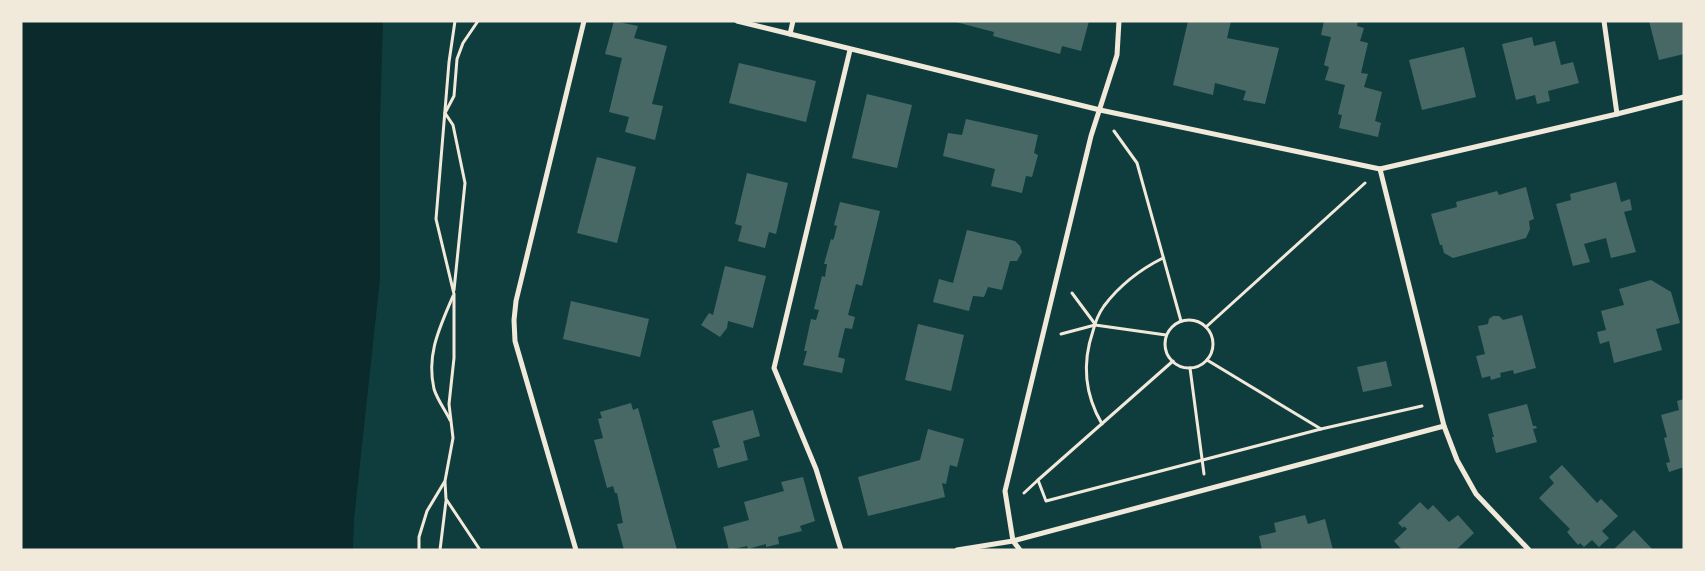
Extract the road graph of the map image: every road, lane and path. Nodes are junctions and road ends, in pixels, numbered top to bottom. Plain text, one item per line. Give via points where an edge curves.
1 (455, 21) edge
2 (478, 21) edge
3 (584, 21) edge
4 (737, 21) edge
5 (793, 21) edge
6 (1119, 21) edge
7 (1604, 21) edge
8 (790, 34) junction
9 (850, 50) junction
10 (1684, 97) edge
11 (1100, 110) junction
12 (445, 112) junction
13 (1617, 114) junction
14 (1380, 169) junction
15 (1163, 258) junction
16 (1058, 274) junction
17 (454, 294) junction
18 (1181, 321) junction
19 (1095, 325) junction
20 (1206, 327) junction
21 (1166, 335) junction
22 (1042, 340) junction
23 (1207, 360) junction
24 (1173, 362) junction
25 (1190, 368) junction
26 (1438, 402) junction
27 (451, 422) junction
28 (1102, 424) junction
29 (1444, 426) junction
30 (1321, 429) junction
31 (1202, 460) junction
32 (445, 481) junction
33 (1206, 490) junction
34 (446, 500) junction
35 (1013, 541) junction
36 (419, 550) edge
37 (440, 550) edge
38 (480, 550) edge
39 (576, 550) edge
40 (841, 550) edge
41 (957, 550) edge
42 (1020, 550) edge
43 (1529, 550) edge

1 - 12 path
2 - 12 path via 457,59 454,96
3 - 39 street via 514,320 514,342
4 - 8 street
5 - 8 street
6 - 11 street via 1117,55
7 - 13 street
8 - 9 street
9 - 11 street
9 - 40 street via 774,368 816,469
10 - 13 street
11 - 14 street
11 - 15 path via 1137,164
11 - 16 street
12 - 17 path via 436,219
12 - 17 path via 453,125 465,183
13 - 14 street
14 - 20 path
14 - 26 street
15 - 18 path
15 - 19 path via 1127,283 1103,307
16 - 19 path
16 - 22 street
17 - 27 path via 454,358 448,404
17 - 27 path via 432,351 434,389
18 - 20 path via 1194,320
18 - 21 path
19 - 21 path
19 - 22 path
19 - 28 path via 1087,346 1086,372 1088,392
20 - 23 path via 1213,343
21 - 24 path via 1165,349
22 - 35 street via 1005,491
23 - 25 path
23 - 30 path
24 - 25 path
24 - 28 path
25 - 31 path
26 - 29 street
26 - 30 path
27 - 32 path via 453,438
28 - 31 path via 1038,480 1046,501
29 - 33 street
29 - 43 street via 1457,460 1476,494
30 - 31 path
31 - 33 path
32 - 34 path
32 - 36 path via 427,511 419,537
33 - 35 street
34 - 37 path
34 - 38 path
35 - 41 street
35 - 42 street

